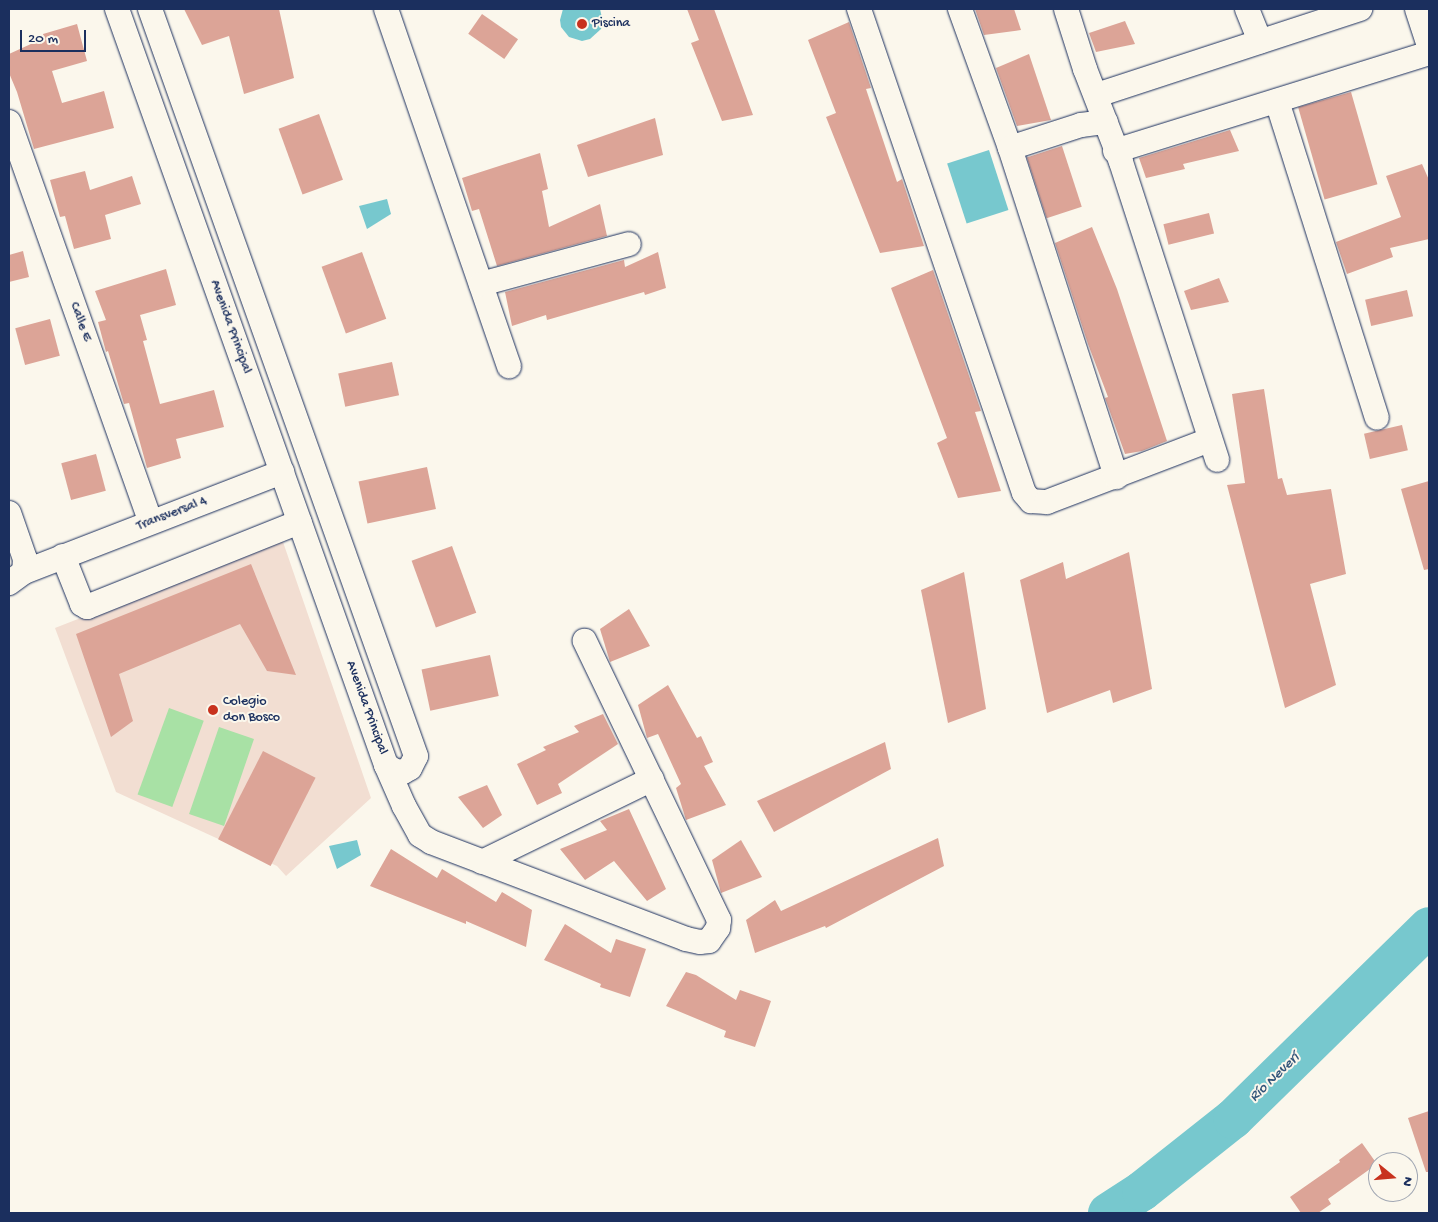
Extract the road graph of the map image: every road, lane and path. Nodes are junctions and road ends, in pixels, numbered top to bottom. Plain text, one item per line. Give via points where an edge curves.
1 (117, 9) edge
2 (150, 9) edge
3 (386, 9) edge
4 (859, 9) edge
5 (960, 9) edge
6 (1066, 9) edge
7 (1247, 9) edge
8 (1360, 9) edge
9 (1417, 9) edge
10 (1260, 42) junction
11 (1429, 45) edge
12 (1429, 53) edge
13 (1097, 95) junction
14 (1277, 101) junction
15 (9, 122) edge
16 (1106, 122) junction
17 (1010, 148) junction
18 (1115, 151) junction
19 (629, 244) dead end
20 (481, 284) junction
21 (509, 366) dead end
22 (1377, 418) dead end
23 (282, 472) junction
24 (1116, 477) junction
25 (9, 513) edge
26 (151, 522) junction
27 (300, 522) junction
28 (63, 556) junction
29 (19, 571) edge
30 (585, 641) dead end
31 (386, 765) junction
32 (652, 780) junction
33 (482, 862) junction

1 - 23 street, Avenida Principal
2 - 31 street, Avenida Principal via 416,756 410,768 403,772
3 - 20 street
4 - 24 street via 1024,493 1031,500 1047,502
5 - 17 street
6 - 13 street
7 - 10 street
8 - 10 street
9 - 11 street
10 - 13 street
12 - 14 street
13 - 16 street
14 - 18 street
14 - 22 street
15 - 26 street, Calle E
16 - 17 street via 1081,126
16 - 18 street
17 - 24 street
18 - 24 street via 1213,450
19 - 20 street
20 - 21 street
23 - 26 street, Transversal 4
23 - 27 street, Avenida Principal
25 - 29 street
26 - 28 street, Transversal 4
27 - 28 street via 87,607 82,604
27 - 31 street, Avenida Principal
28 - 29 street, Transversal 4
30 - 32 street
31 - 33 street via 420,835
32 - 33 street
32 - 33 street via 719,920 718,928 709,941 686,939

